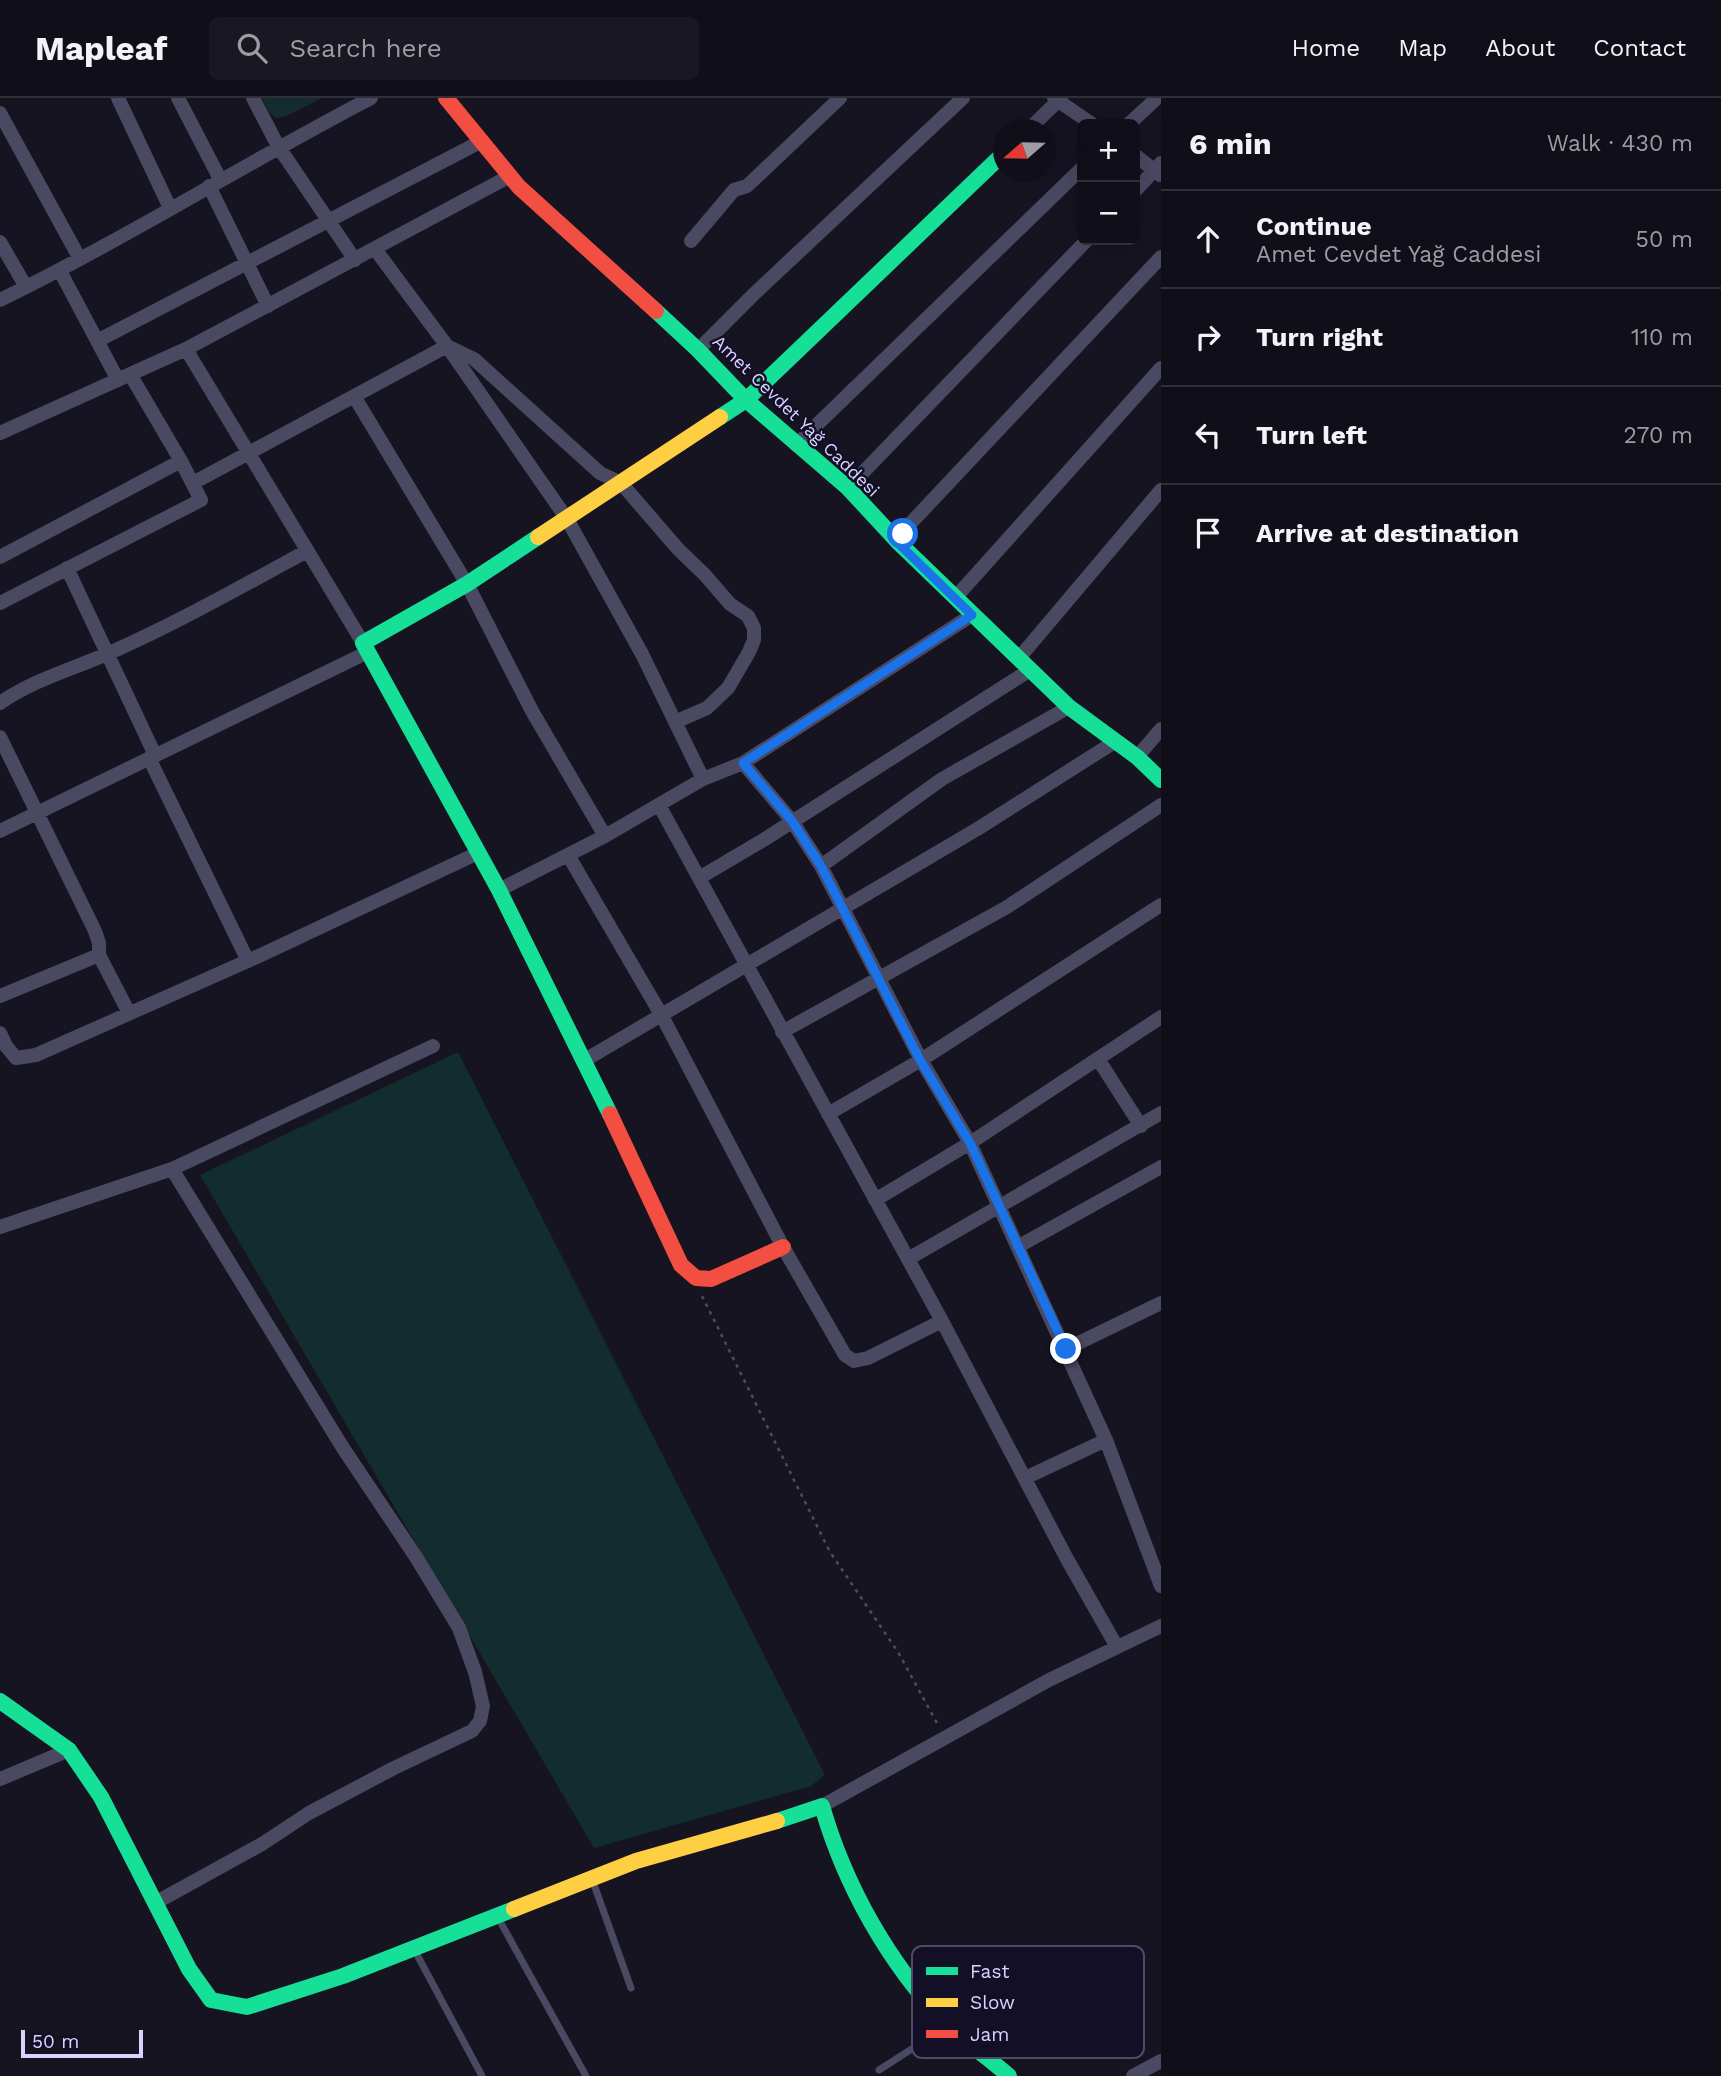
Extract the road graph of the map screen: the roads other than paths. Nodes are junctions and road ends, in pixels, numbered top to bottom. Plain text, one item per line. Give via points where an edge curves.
1 (118, 98) edge
2 (178, 98) edge
3 (253, 98) edge
4 (371, 98) edge
5 (446, 98) edge
6 (840, 98) edge
7 (963, 98) edge
8 (1157, 98) edge
9 (1058, 99) edge
10 (0, 113) edge
11 (1039, 119) edge
12 (1085, 119) edge
13 (1134, 119) edge
14 (482, 141) junction
15 (278, 146) junction
16 (1140, 158) edge
17 (993, 163) edge
18 (1159, 170) edge
19 (1077, 173) edge
20 (510, 176) junction
21 (215, 182) junction
22 (1140, 187) edge
23 (170, 208) junction
24 (328, 220) junction
25 (691, 241) dead end
26 (0, 242) edge
27 (1082, 245) edge
28 (375, 249) junction
29 (1161, 257) edge
30 (80, 259) junction
31 (355, 260) junction
32 (248, 264) junction
33 (60, 271) junction
34 (26, 287) junction
35 (0, 300) edge
36 (268, 306) junction
37 (97, 341) junction
38 (447, 346) junction
39 (186, 349) junction
40 (698, 350) junction
41 (1161, 368) edge
42 (124, 377) junction
43 (354, 396) junction
44 (746, 400) junction
45 (0, 433) edge
46 (796, 445) junction
47 (248, 454) junction
48 (181, 461) junction
49 (193, 483) junction
50 (621, 483) junction
51 (848, 488) junction
52 (1161, 490) edge
53 (567, 519) junction
54 (899, 544) junction
55 (307, 551) junction
56 (0, 557) edge
57 (67, 568) junction
58 (467, 584) junction
59 (955, 598) junction
60 (0, 603) edge
61 (972, 615) junction
62 (366, 648) junction
63 (107, 654) junction
64 (1019, 658) junction
65 (1030, 670) junction
66 (0, 703) edge
67 (1069, 707) junction
68 (675, 722) junction
69 (1161, 729) edge
70 (0, 737) edge
71 (1116, 741) junction
72 (152, 757) junction
73 (1137, 757) junction
74 (743, 763) junction
75 (704, 779) junction
76 (1161, 780) edge
77 (659, 805) junction
78 (1161, 805) edge
79 (36, 814) junction
80 (792, 821) junction
81 (0, 831) edge
82 (605, 836) junction
83 (478, 853) junction
84 (568, 855) junction
85 (821, 866) junction
86 (699, 878) junction
87 (499, 890) junction
88 (1161, 905) edge
89 (842, 908) junction
90 (99, 955) junction
91 (248, 961) junction
92 (746, 964) junction
93 (877, 977) junction
94 (0, 996) edge
95 (129, 1013) junction
96 (662, 1016) junction
97 (1161, 1017) edge
98 (782, 1032) junction
99 (0, 1033) edge
100 (433, 1046) dead end
101 (1098, 1059) junction
102 (585, 1060) junction
103 (920, 1060) junction
104 (1161, 1113) edge
105 (828, 1114) junction
106 (1140, 1126) junction
107 (970, 1143) junction
108 (1161, 1167) edge
109 (172, 1169) junction
110 (875, 1200) junction
111 (999, 1205) junction
112 (0, 1227) edge
113 (1019, 1246) junction
114 (783, 1247) junction
115 (908, 1258) junction
116 (1161, 1303) edge
117 (942, 1321) junction
118 (1066, 1349) junction
119 (1106, 1440) junction
120 (1025, 1478) junction
121 (1161, 1586) edge
122 (1161, 1626) edge
123 (1117, 1647) junction
124 (0, 1701) edge
125 (69, 1750) junction
126 (0, 1779) edge
127 (822, 1806) junction
128 (592, 1878) junction
129 (155, 1903) junction
130 (496, 1916) junction
131 (414, 1948) junction
132 (912, 1981) edge
133 (631, 1988) dead end
134 (912, 2048) edge
135 (987, 2058) edge
136 (1161, 2061) edge
137 (879, 2070) dead end
138 (482, 2076) edge
139 (586, 2076) edge
140 (1009, 2076) edge
141 (1133, 2076) edge

1 - 23 street
2 - 21 street
3 - 15 street
4 - 15 street
5 - 14 street, Amet Cevdet Yağ Caddesi
6 - 25 street via 747,186 734,190
7 - 40 street
8 - 13 street
9 - 11 street
9 - 12 street
10 - 30 street
14 - 20 street, Amet Cevdet Yağ Caddesi
14 - 24 street
15 - 21 street
15 - 24 street
16 - 18 street
17 - 44 street
18 - 22 street
19 - 46 street
20 - 28 street
20 - 40 street, Amet Cevdet Yağ Caddesi
21 - 23 street
21 - 32 street
23 - 30 street
24 - 31 street
24 - 32 street
26 - 34 street
27 - 51 street
28 - 31 street
28 - 38 street
29 - 54 street via 908,525
30 - 33 street
31 - 36 street
32 - 36 street
32 - 37 street
33 - 34 street
33 - 37 street
34 - 35 street
36 - 39 street
37 - 42 street
38 - 43 street
38 - 50 street via 474,359 600,473
38 - 53 street
39 - 42 street
39 - 47 street
40 - 44 street, Amet Cevdet Yağ Caddesi
41 - 59 street
42 - 45 street
42 - 48 street
43 - 47 street
43 - 58 street
44 - 46 street, Amet Cevdet Yağ Caddesi
44 - 50 street
46 - 51 street, Amet Cevdet Yağ Caddesi
47 - 49 street
47 - 55 street
48 - 49 street
48 - 56 street
49 - 57 street via 201,500
50 - 53 street
50 - 68 street via 730,604 748,616 754,628 749,652 728,688 707,708
51 - 54 street, Amet Cevdet Yağ Caddesi
52 - 64 street
53 - 58 street
53 - 68 street
54 - 59 street, Amet Cevdet Yağ Caddesi
55 - 62 street
55 - 63 street
57 - 60 street
57 - 63 street
58 - 62 street
58 - 82 street
59 - 61 street, Amet Cevdet Yağ Caddesi
61 - 64 street, Amet Cevdet Yağ Caddesi
61 - 74 street
62 - 72 street
62 - 83 street
63 - 66 street via 24,687
63 - 72 street
64 - 65 street, Amet Cevdet Yağ Caddesi
65 - 67 street, Amet Cevdet Yağ Caddesi
65 - 80 street
67 - 71 street, Amet Cevdet Yağ Caddesi
67 - 85 street via 942,779
68 - 75 street
69 - 73 street
70 - 79 street
71 - 73 street, Amet Cevdet Yağ Caddesi
71 - 89 street
72 - 79 street
72 - 91 street
73 - 76 street, Amet Cevdet Yağ Caddesi
74 - 75 street
74 - 80 street
75 - 77 street
77 - 82 street
77 - 86 street
78 - 93 street via 1007,907
79 - 81 street
79 - 90 street via 95,931
80 - 85 street
80 - 86 street
82 - 84 street
83 - 87 street
83 - 91 street
84 - 87 street
84 - 96 street
85 - 89 street
86 - 92 street
87 - 102 street
88 - 103 street
89 - 92 street
89 - 93 street
90 - 94 street
90 - 95 street
91 - 95 street
92 - 96 street
92 - 98 street
93 - 98 street
93 - 103 street
95 - 99 street via 36,1055 16,1058
96 - 102 street
96 - 114 street
97 - 101 street
98 - 105 street
100 - 109 street
101 - 106 street
101 - 107 street
102 - 114 street via 681,1265 703,1280
103 - 105 street
103 - 107 street
104 - 106 street
105 - 110 street
106 - 111 street
107 - 110 street
107 - 111 street
108 - 113 street
109 - 112 street
109 - 129 street via 459,1628 483,1706 472,1731 309,1813
110 - 115 street
111 - 113 street
111 - 115 street
113 - 118 street
114 - 117 street via 845,1355 854,1361 868,1359
115 - 117 street
116 - 118 street
117 - 120 street
118 - 119 street
119 - 120 street
119 - 121 street
120 - 123 street
122 - 123 street
123 - 127 street
124 - 125 street
125 - 126 street
125 - 129 street via 101,1797
127 - 128 street
127 - 132 street via 828,1833 866,1911
128 - 130 street
128 - 133 lane
129 - 131 street via 189,1969 211,2000 247,2007
130 - 131 street
130 - 139 lane
131 - 138 lane
134 - 137 lane
135 - 140 street
136 - 141 street

